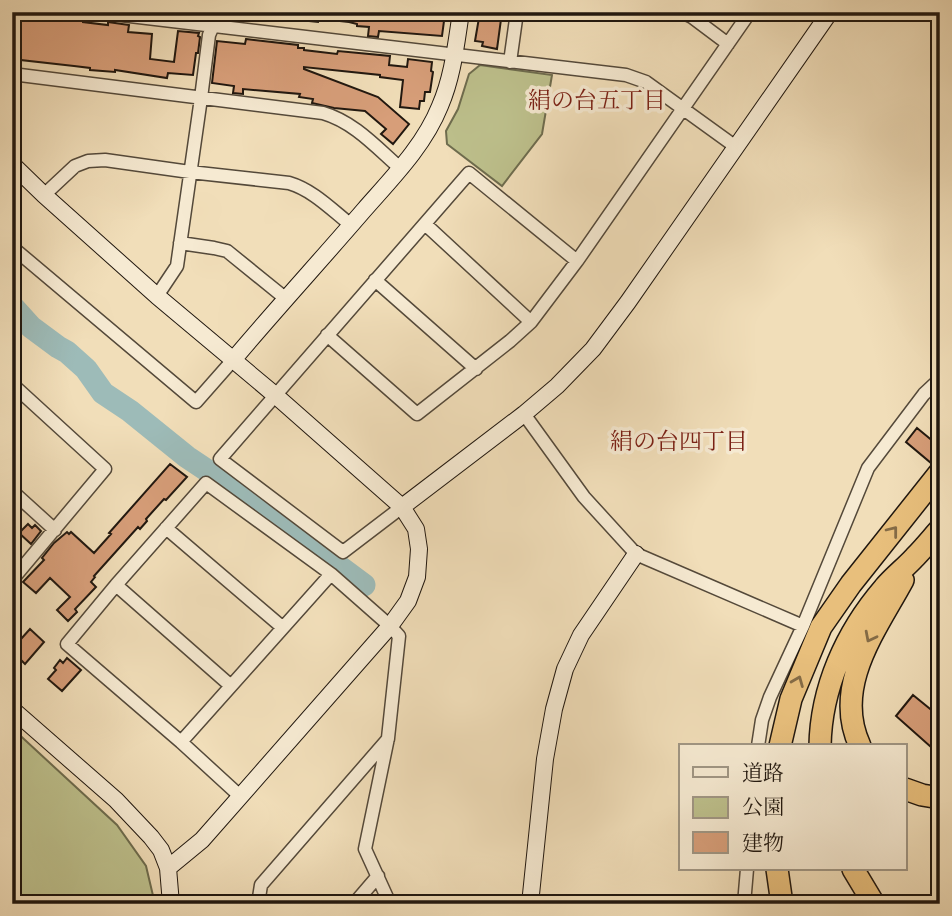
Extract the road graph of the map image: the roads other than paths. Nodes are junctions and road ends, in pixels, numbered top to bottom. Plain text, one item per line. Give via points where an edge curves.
1 (96, 12) edge
2 (215, 12) edge
3 (461, 12) edge
4 (517, 12) edge
5 (682, 12) edge
6 (750, 12) edge
7 (830, 12) edge
8 (213, 26) junction
9 (728, 44) junction
10 (455, 56) junction
11 (510, 62) junction
12 (12, 74) edge
13 (201, 98) junction
14 (682, 109) junction
15 (736, 147) junction
16 (12, 164) edge
17 (400, 168) junction
18 (190, 172) junction
19 (44, 195) junction
20 (425, 224) junction
21 (351, 225) junction
22 (180, 243) junction
23 (12, 247) edge
24 (577, 261) junction
25 (375, 280) junction
26 (157, 296) junction
27 (285, 298) junction
28 (531, 322) junction
29 (327, 335) junction
30 (233, 359) junction
31 (476, 369) junction
32 (940, 379) edge
33 (12, 384) edge
34 (275, 395) junction
35 (524, 414) junction
36 (940, 472) edge
37 (12, 491) edge
38 (402, 507) junction
39 (166, 528) junction
40 (940, 528) edge
41 (55, 530) junction
42 (636, 554) junction
43 (916, 556) junction
44 (331, 574) junction
45 (12, 580) edge
46 (851, 584) junction
47 (116, 585) junction
48 (390, 626) junction
49 (803, 626) junction
50 (282, 627) junction
51 (230, 686) junction
52 (12, 709) edge
53 (388, 738) junction
54 (181, 742) junction
55 (758, 744) edge
56 (780, 744) edge
57 (806, 744) edge
58 (820, 744) edge
59 (859, 744) edge
60 (906, 789) edge
61 (241, 797) junction
62 (940, 798) edge
63 (168, 867) junction
64 (747, 870) edge
65 (777, 870) edge
66 (839, 870) edge
67 (854, 870) edge
68 (378, 876) junction
69 (171, 904) edge
70 (258, 904) edge
71 (354, 904) edge
72 (390, 904) edge
73 (530, 904) edge
74 (744, 904) edge
75 (782, 904) edge
76 (859, 904) edge
77 (874, 904) edge

1 - 8 street
2 - 8 street
3 - 10 street
4 - 11 street
5 - 9 street
6 - 9 street
7 - 15 street
8 - 10 street
8 - 13 street
9 - 14 street
10 - 11 street
10 - 17 street via 440,108
11 - 14 street via 626,75 646,82
12 - 13 street
13 - 17 street via 338,117
13 - 18 street
14 - 15 street
14 - 24 street
15 - 35 street via 593,349
16 - 19 street
17 - 21 street
18 - 19 street via 88,160
18 - 21 street via 300,186
18 - 22 street
19 - 26 street
20 - 24 street via 469,173
20 - 25 street
20 - 28 street
21 - 27 street
22 - 26 street via 177,266
22 - 27 street via 227,251
23 - 30 street via 196,401
24 - 28 street
25 - 29 street
25 - 31 street
26 - 30 street
27 - 30 street
28 - 31 street
29 - 31 street via 416,414
29 - 34 street
30 - 34 street
32 - 49 street via 868,468
33 - 41 street via 105,469
34 - 38 street
34 - 38 street via 220,459 343,552
35 - 38 street
35 - 42 street via 584,498
46 -> 36 highway
37 - 41 street
38 - 48 street via 416,529 417,577 408,601
39 - 44 street via 206,483
39 - 47 street
39 - 50 street
40 - 43 highway
41 - 45 street
42 - 49 street
42 - 73 street via 581,635 565,669 545,759
43 - 58 highway via 867,608 841,654 826,697
43 -> 59 highway via 860,659 851,702
44 - 48 street
44 - 50 street
56 -> 46 highway via 801,672 821,627
46 - 57 highway via 817,680
47 - 51 street
47 - 54 street via 67,644
48 - 53 street via 399,636
48 - 61 street
49 - 55 street via 770,697
50 - 51 street
51 - 54 street
52 - 63 street via 132,816
53 - 68 street via 365,849
53 - 70 street via 261,885
54 - 61 street
60 - 62 highway
61 - 63 street via 202,840
63 - 69 street
64 - 74 street
65 - 75 highway
66 - 76 highway
67 - 77 highway
68 - 71 street
68 - 72 street

